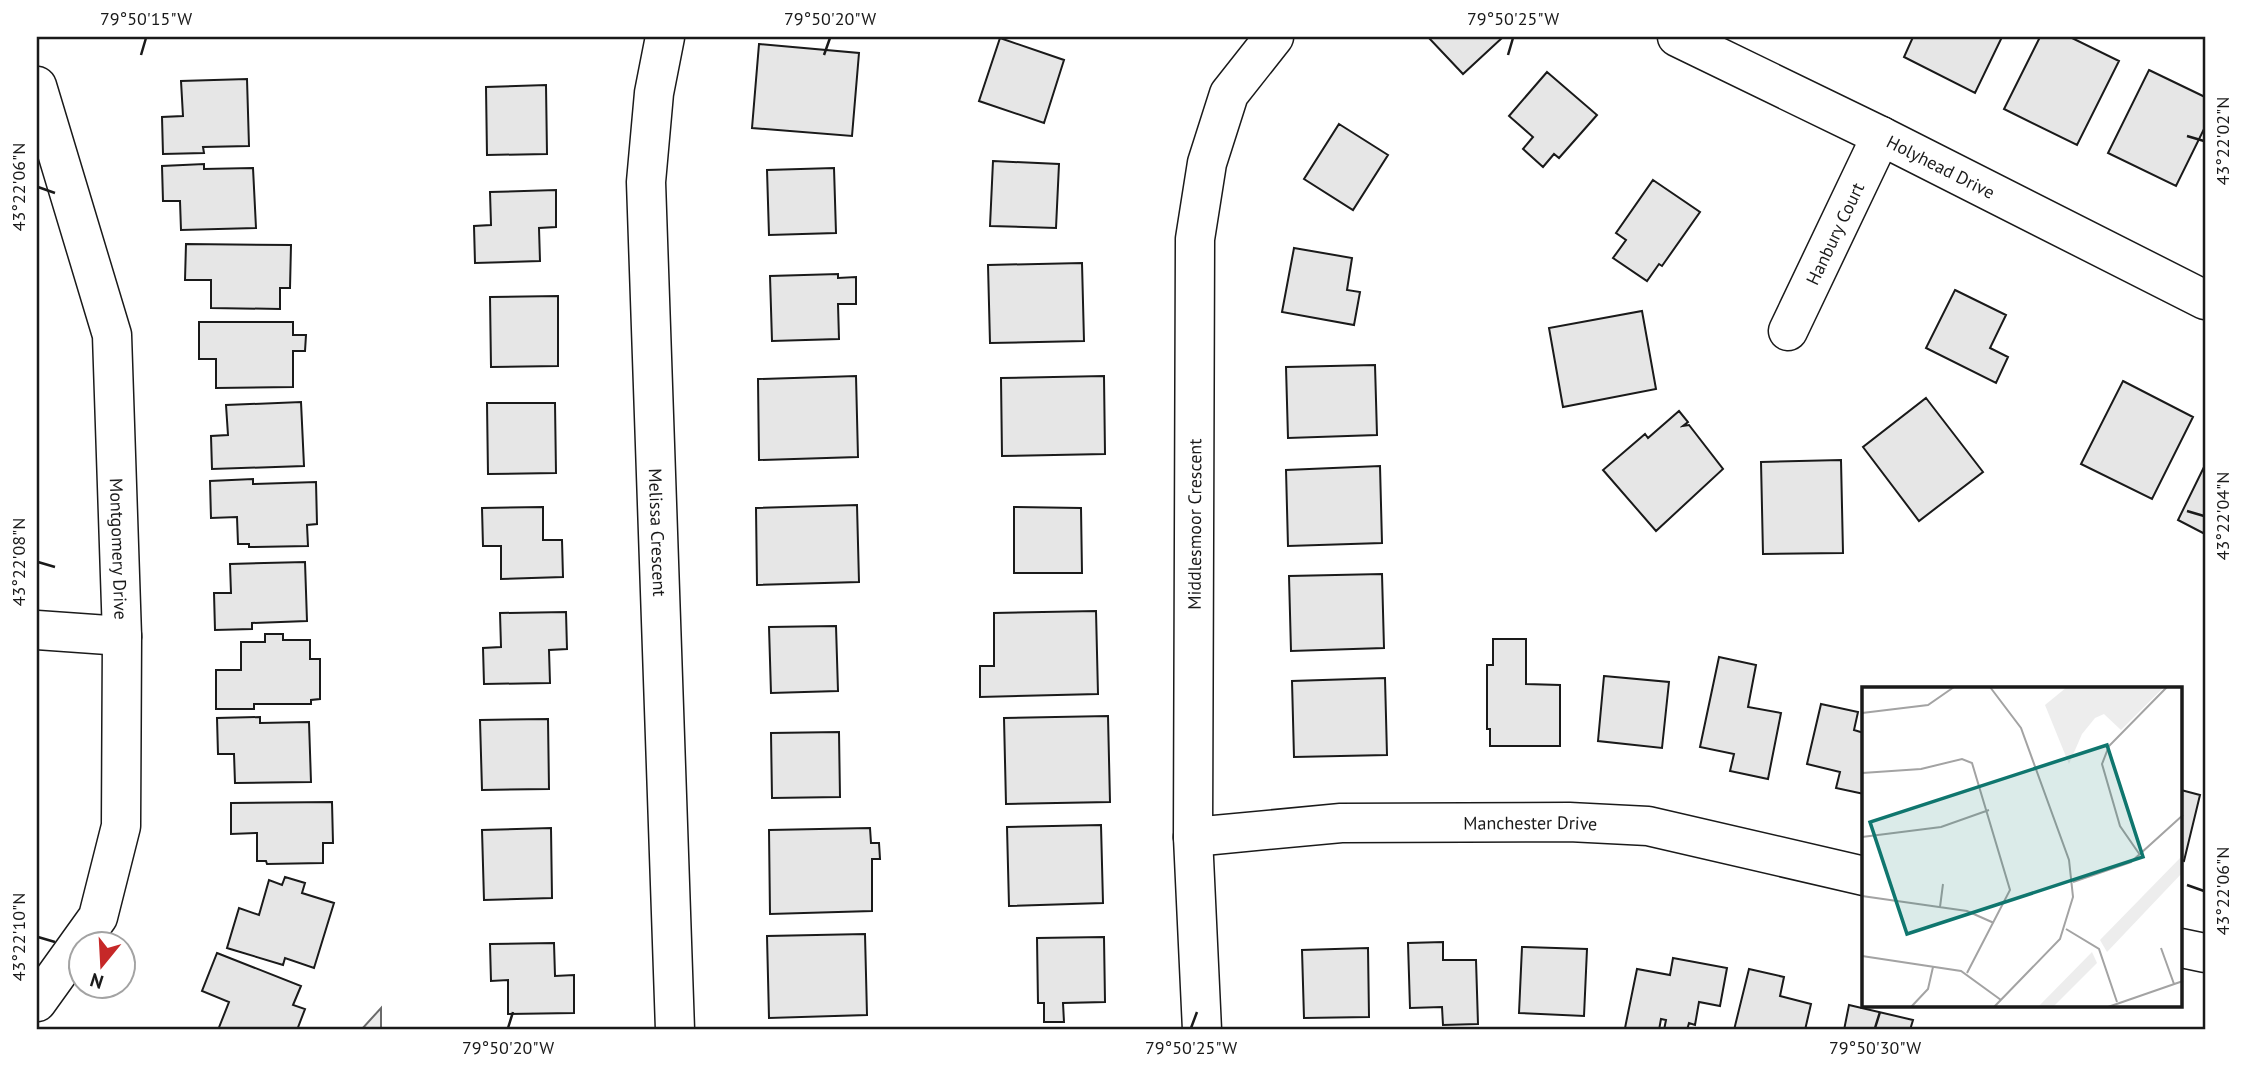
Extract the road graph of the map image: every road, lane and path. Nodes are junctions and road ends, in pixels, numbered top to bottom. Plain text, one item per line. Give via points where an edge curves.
1 (665, 37) edge
2 (1274, 37) edge
3 (1677, 37) edge
4 (37, 86) edge
5 (1881, 136) junction
6 (2205, 300) edge
7 (1788, 331) dead end
8 (37, 630) edge
9 (122, 636) junction
10 (1193, 837) junction
11 (1862, 876) edge
12 (2182, 948) edge
13 (2205, 953) edge
14 (37, 1002) edge
15 (675, 1030) edge
16 (1202, 1030) edge

1 - 15 street, Melissa Crescent via 654,93 646,182
2 - 10 street, Middlesmoor Crescent via 1229,94 1207,163 1195,239
3 - 5 street, Holyhead Drive
4 - 9 street, Montgomery Drive via 112,335
5 - 6 street, Holyhead Drive
5 - 7 street, Hanbury Court
8 - 9 street
9 - 14 street, Montgomery Drive via 121,826 98,916
10 - 11 street, Manchester Drive via 1341,823 1648,826
10 - 16 street, Middlesmoor Crescent
12 - 13 street

